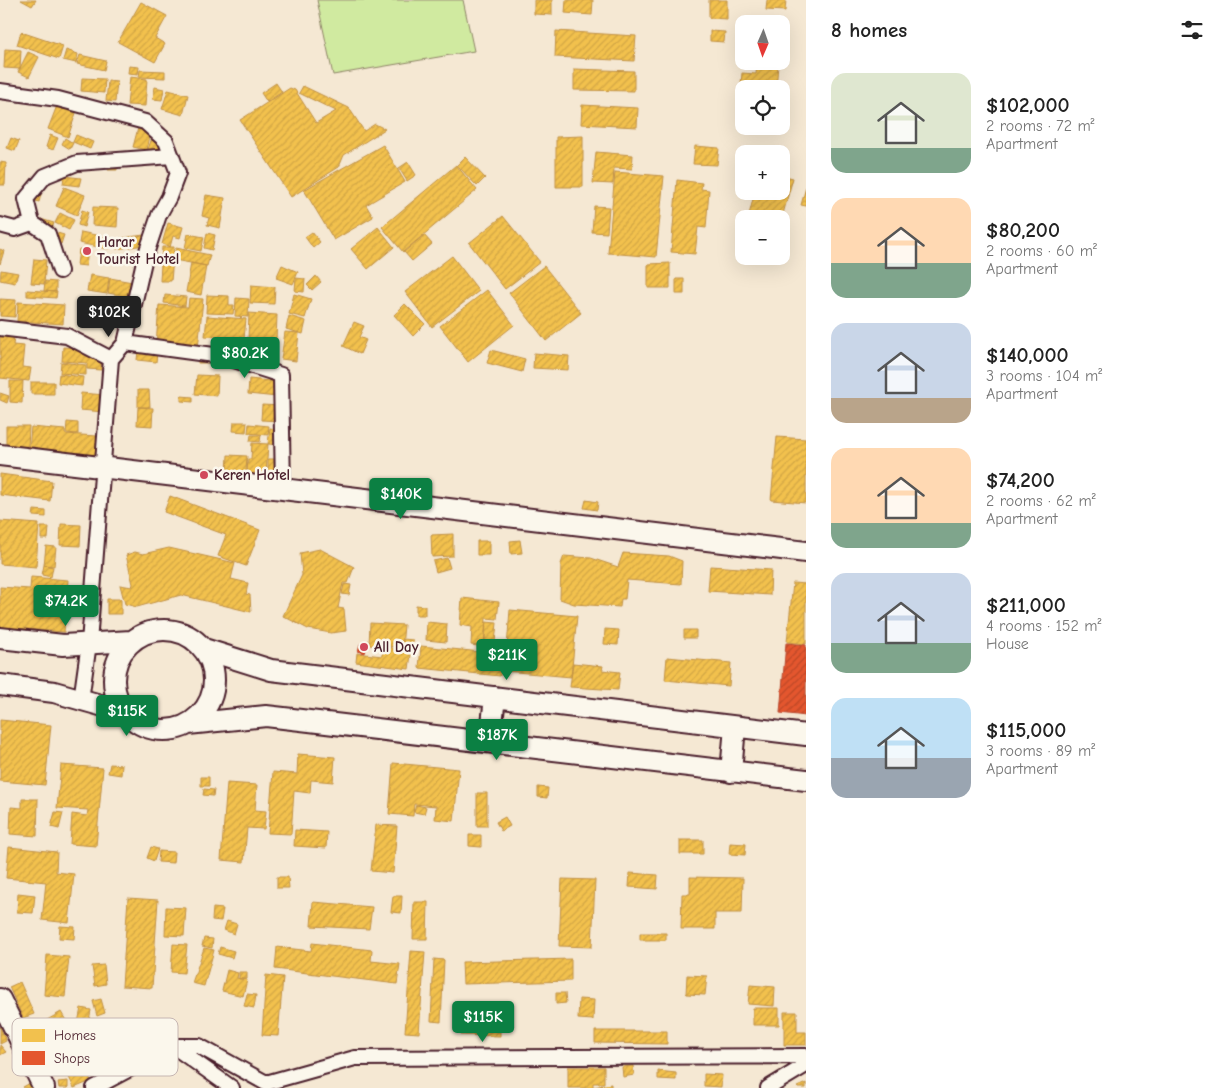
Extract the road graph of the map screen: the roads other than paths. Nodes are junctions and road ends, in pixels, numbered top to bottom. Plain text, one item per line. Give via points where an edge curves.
1 (0, 91) edge
2 (172, 156) junction
3 (32, 223) junction
4 (0, 225) edge
5 (60, 271) dead end
6 (0, 328) edge
7 (124, 342) junction
8 (110, 359) junction
9 (0, 455) edge
10 (101, 466) junction
11 (283, 488) junction
12 (806, 552) edge
13 (0, 638) edge
14 (131, 641) junction
15 (89, 643) junction
16 (204, 649) junction
17 (0, 685) edge
18 (495, 697) junction
19 (81, 700) junction
20 (125, 712) junction
21 (188, 724) junction
22 (735, 727) junction
23 (806, 735) edge
24 (490, 742) junction
25 (731, 772) junction
26 (806, 780) edge
27 (0, 999) edge
28 (12, 1023) edge
29 (178, 1046) edge
30 (178, 1050) edge
31 (806, 1056) edge
32 (806, 1065) edge
33 (38, 1076) edge
34 (116, 1076) edge
35 (44, 1088) edge
36 (94, 1088) edge
37 (232, 1088) edge
38 (768, 1088) edge

1 - 2 street via 58,99 146,122 166,141
2 - 3 street via 77,163 45,176 26,199
2 - 7 street via 178,173 158,215
3 - 4 street via 15,229
3 - 5 street via 48,234
6 - 8 street via 67,336
7 - 8 street
7 - 11 street via 221,356 282,376
8 - 10 street
9 - 10 main road
10 - 11 main road
10 - 15 street
11 - 12 main road
13 - 15 main road via 63,645
14 - 15 main road
14 - 16 main road via 161,629 191,637
14 - 20 main road via 114,668 113,683
15 - 19 street
16 - 18 main road via 271,670
16 - 21 main road via 212,665 215,682 211,699 202,714
17 - 19 main road via 54,692
18 - 22 main road
18 - 24 main road
19 - 20 main road
20 - 21 main road via 137,723 153,729 171,730
21 - 24 main road via 266,716
22 - 23 main road
22 - 25 main road
24 - 25 main road
25 - 26 main road
27 - 28 main road
29 - 31 street via 199,1046 266,1083 355,1058
30 - 37 street
32 - 38 street
33 - 35 main road
34 - 36 street

